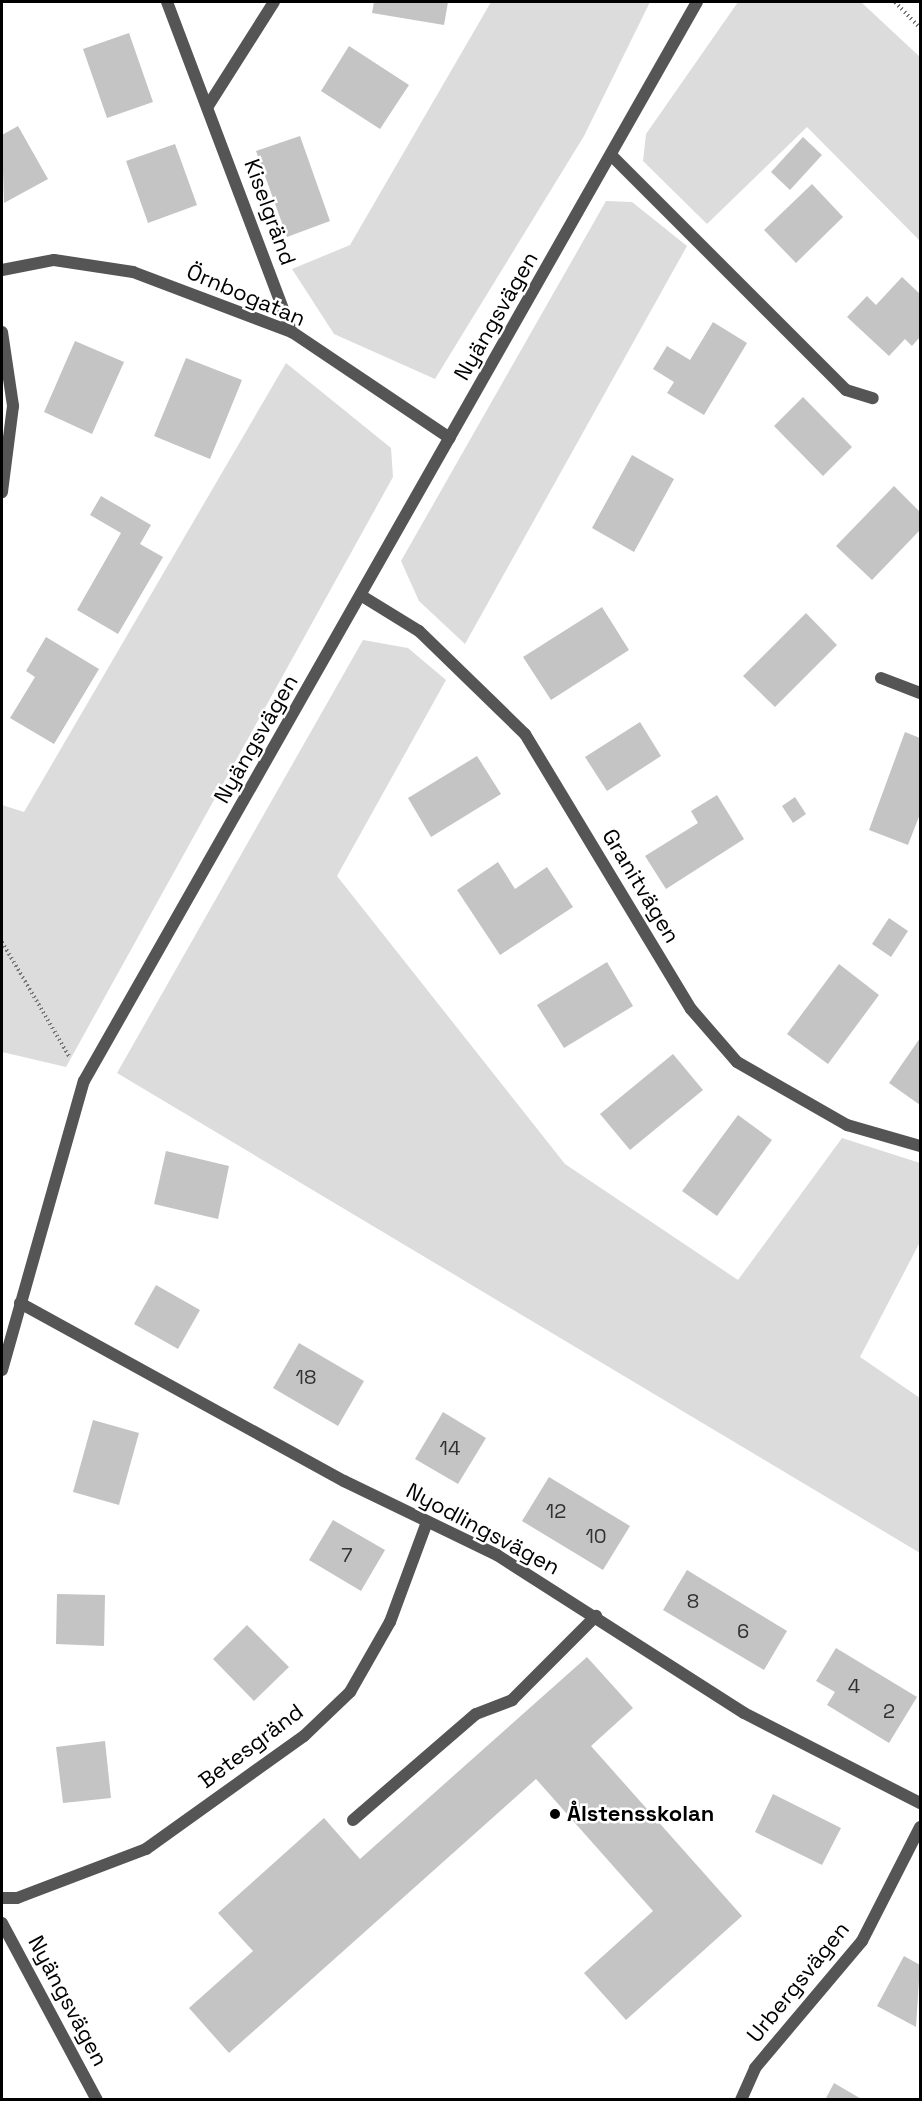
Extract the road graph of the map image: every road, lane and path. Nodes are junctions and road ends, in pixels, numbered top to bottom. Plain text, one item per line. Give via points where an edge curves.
1 (167, 2) edge
2 (274, 2) edge
3 (697, 2) edge
4 (895, 2) edge
5 (921, 28) edge
6 (208, 106) junction
7 (612, 156) junction
8 (2, 270) edge
9 (2, 332) edge
10 (292, 332) junction
11 (873, 398) dead end
12 (450, 438) junction
13 (2, 492) edge
14 (362, 596) junction
15 (881, 678) dead end
16 (921, 693) edge
17 (2, 942) edge
18 (84, 1082) junction
19 (921, 1146) edge
20 (20, 1303) junction
21 (2, 1370) edge
22 (427, 1522) junction
23 (596, 1616) junction
24 (921, 1803) edge
25 (353, 1820) dead end
26 (921, 1827) edge
27 (2, 1898) edge
28 (2, 1923) edge
29 (97, 2100) edge
30 (741, 2100) edge

1 - 6 street, Kiselgränd
2 - 6 street
3 - 7 street, Nyängsvägen
4 - 5 path
6 - 10 street, Kiselgränd
7 - 11 street via 846,390
7 - 12 street, Nyängsvägen
8 - 10 street, Örnbogatan via 54,260 133,272
9 - 13 street via 13,406
10 - 12 street, Örnbogatan
12 - 14 street, Nyängsvägen
14 - 18 street, Nyängsvägen
14 - 19 street, Granitvägen via 418,631 525,734 691,1009 737,1062 847,1125
15 - 16 street
17 - 18 path
18 - 20 street, Nyängsvägen
20 - 21 street, Nyängsvägen
20 - 22 street, Nyodlingsvägen
22 - 23 street, Nyodlingsvägen via 497,1555
22 - 27 street, Betesgränd via 390,1622 356,1682 304,1736 146,1849 17,1898
23 - 24 street, Nyodlingsvägen via 744,1713
23 - 25 street via 512,1700 476,1714
26 - 30 street, Urbergsvägen via 862,1941 755,2068
28 - 29 street, Nyängsvägen

